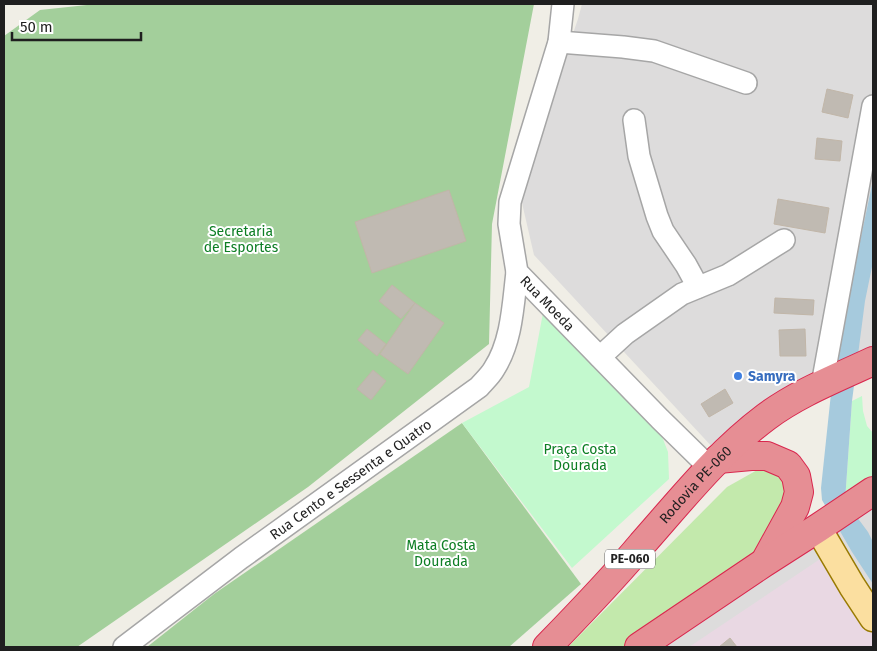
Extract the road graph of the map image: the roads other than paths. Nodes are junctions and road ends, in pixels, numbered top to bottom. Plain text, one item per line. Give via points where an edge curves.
1 (563, 4) edge
2 (559, 42) junction
3 (746, 83) dead end
4 (873, 106) edge
5 (634, 120) dead end
6 (784, 240) dead end
7 (517, 272) junction
8 (698, 287) junction
9 (600, 358) junction
10 (866, 365) edge
11 (826, 383) junction
12 (713, 463) junction
13 (867, 499) edge
14 (824, 525) junction
15 (766, 562) junction
16 (873, 618) edge
17 (124, 647) edge
18 (547, 647) edge
19 (640, 647) edge

1 - 2 street, Rua Moeda
2 - 3 street via 654,51
2 - 7 street, Rua Moeda via 510,202 509,224
4 - 11 street
5 - 8 street via 639,156 657,216
6 - 8 street via 728,274
7 - 9 street, Rua Moeda
7 - 17 street, Rua Cento e Sessenta e Quatro via 505,347 494,370 479,387 241,558
8 - 9 street via 682,294 632,330
9 - 12 street, Rua Moeda
10 - 11 highway, Rodovia PE-060 / PE-060
11 - 12 highway, Rodovia PE-060 / PE-060 via 766,417
12 - 15 highway via 767,456 788,465 796,476 799,492 795,507
12 - 18 highway, Rodovia PE-060 / PE-060 via 608,584
13 - 14 highway
14 - 15 highway
14 - 16 main road via 852,586
15 - 19 highway

